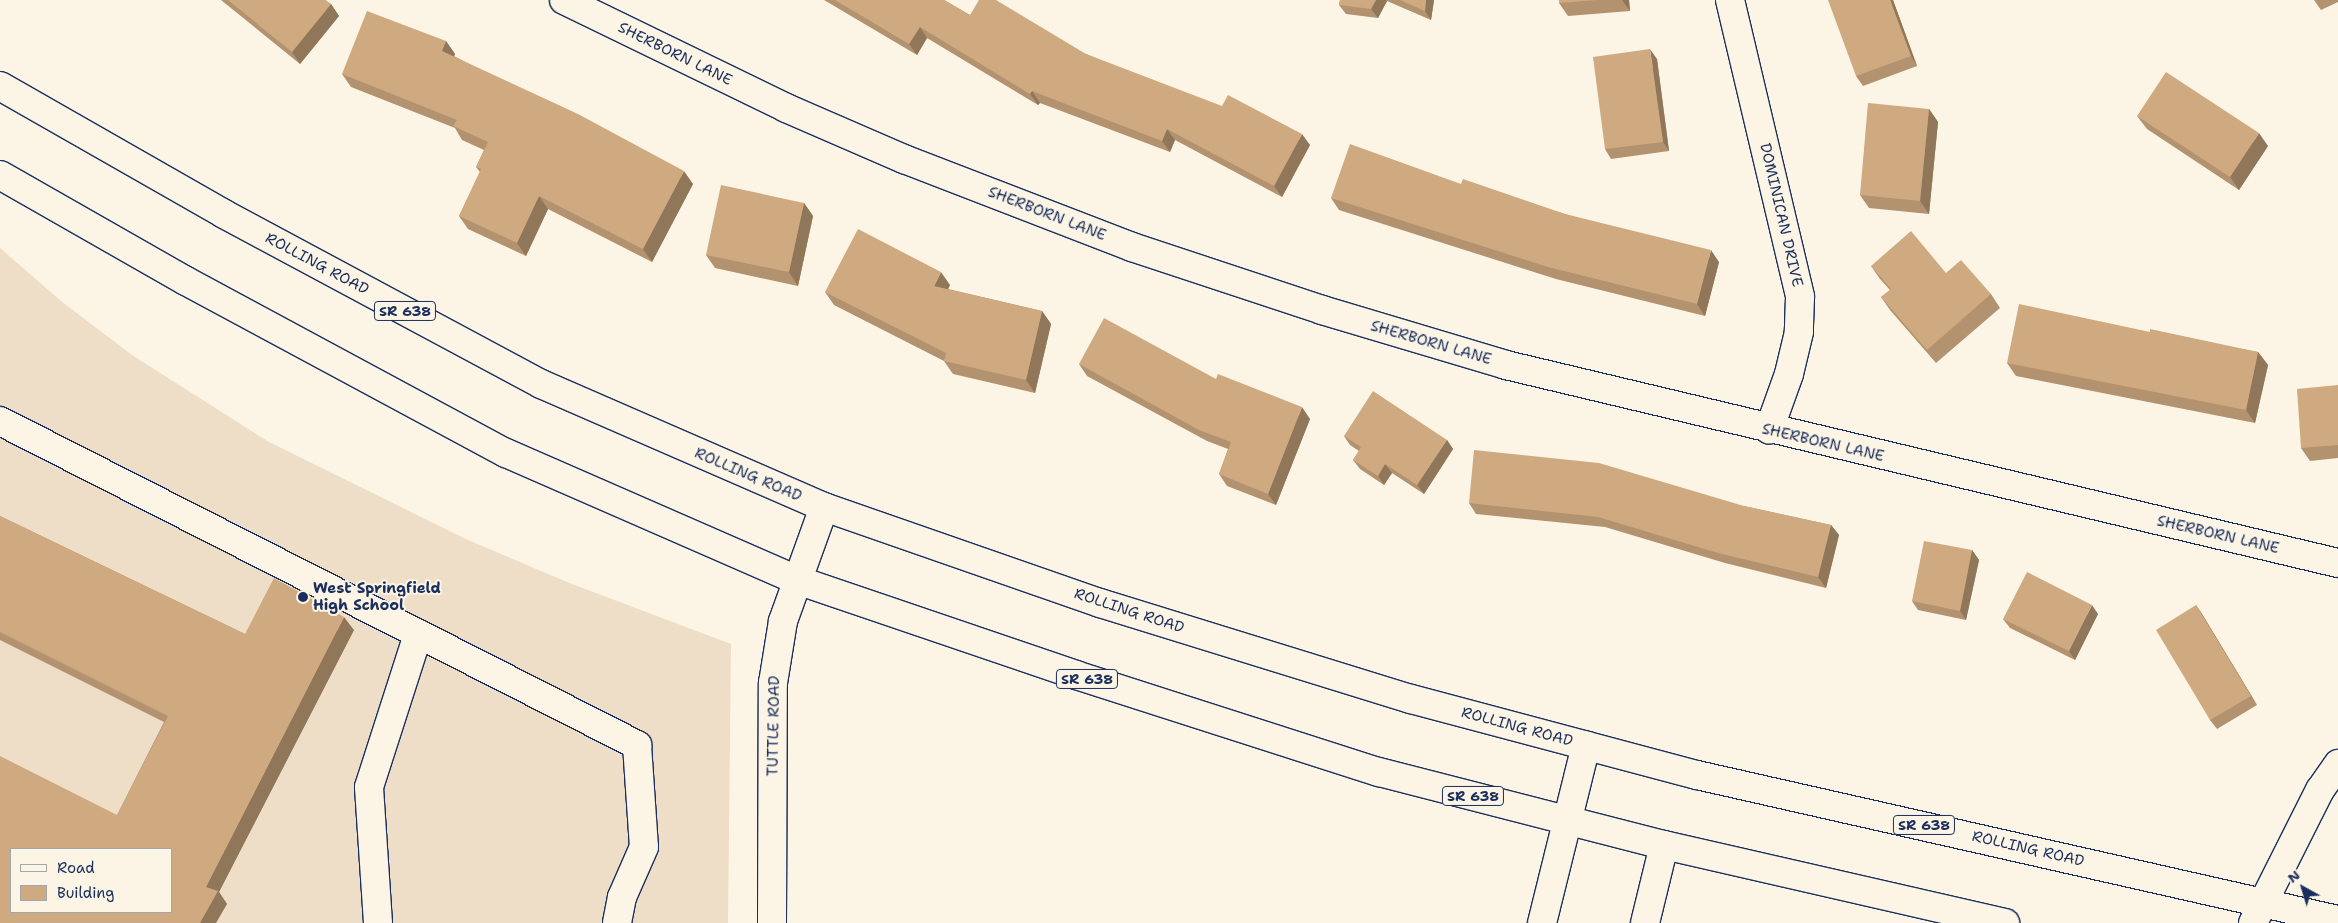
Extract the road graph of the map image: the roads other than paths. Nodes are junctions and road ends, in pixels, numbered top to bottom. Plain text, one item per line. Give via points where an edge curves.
1 (564, 0) edge
2 (1730, 0) edge
3 (0, 86) edge
4 (0, 175) edge
5 (0, 421) edge
6 (1769, 430) junction
7 (824, 508) junction
8 (2338, 563) edge
9 (797, 580) junction
10 (418, 634) junction
11 (1586, 745) junction
12 (2338, 764) edge
13 (1568, 820) junction
14 (1664, 845) junction
15 (2258, 913) edge
16 (2338, 920) edge
17 (378, 923) edge
18 (617, 923) edge
19 (772, 923) edge
20 (1542, 923) edge
21 (1645, 923) edge
22 (2005, 923) edge

1 - 6 main road, SHERBORN LANE via 786,108 904,158 1132,246 1322,310 1506,365
2 - 6 main road, DOMINICAN DRIVE via 1800,298 1799,332 1789,374
3 - 7 main road, ROLLING ROAD / SR 638 via 224,214 540,384
4 - 9 main road, SR 638 via 186,281 506,453
5 - 10 main road
6 - 8 main road, SHERBORN LANE
7 - 9 main road, TUTTLE ROAD
7 - 11 main road, ROLLING ROAD / SR 638 via 1100,602 1401,696
9 - 13 main road, SR 638 via 1076,675 1379,772
9 - 19 main road, TUTTLE ROAD via 783,621 772,683
10 - 17 main road via 369,787
10 - 18 main road via 638,745 644,847 622,897
11 - 13 main road
11 - 15 main road, ROLLING ROAD / SR 638
12 - 15 main road via 2320,790
13 - 14 main road, SR 638
13 - 20 main road
14 - 21 main road
14 - 22 main road, SR 638
15 - 16 main road, ROLLING ROAD / SR 638

